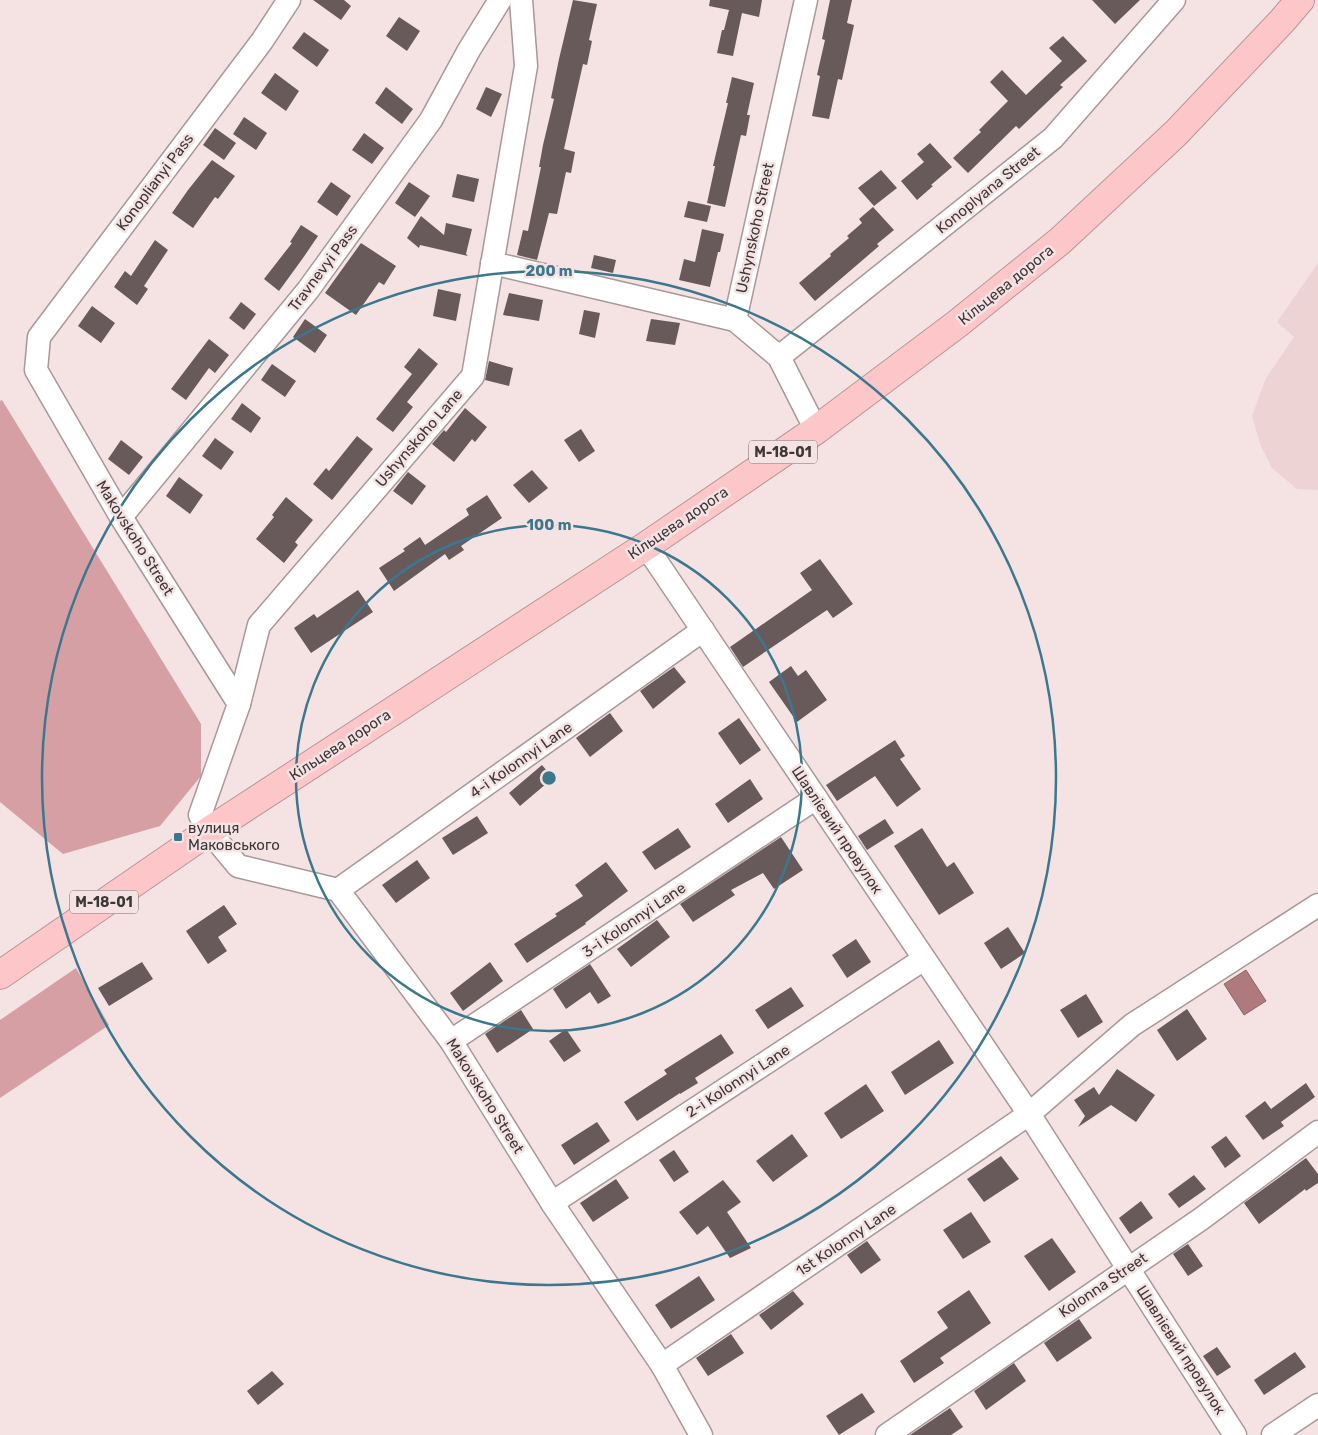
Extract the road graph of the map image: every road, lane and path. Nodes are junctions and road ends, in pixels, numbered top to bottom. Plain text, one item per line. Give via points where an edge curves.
1 (288, 0) edge
2 (500, 0) edge
3 (521, 0) edge
4 (806, 0) edge
5 (1174, 0) edge
6 (1300, 0) edge
7 (492, 262) junction
8 (735, 320) junction
9 (780, 357) junction
10 (36, 370) joint
11 (816, 430) junction
12 (120, 517) junction
13 (646, 546) junction
14 (703, 630) junction
15 (240, 704) junction
16 (816, 798) junction
17 (209, 830) junction
18 (338, 890) junction
19 (1318, 904) edge
20 (924, 959) junction
21 (0, 974) edge
22 (451, 1041) junction
23 (1029, 1114) junction
24 (1318, 1132) edge
25 (552, 1203) junction
26 (1128, 1268) junction
27 (662, 1366) junction
28 (1318, 1405) edge
29 (701, 1435) edge
30 (887, 1435) edge
31 (1235, 1435) edge
32 (1273, 1435) edge

1 - 10 street, Konoplianyi Pass via 262,41 39,337
2 - 12 street, Travnevyi Pass via 431,120 308,290
3 - 7 street, Ushynskoho Lane via 526,66
4 - 8 street, Ushynskoho Street
5 - 9 street, Konoplyana Street via 1053,138
6 - 11 highway, Кільцева дорога / М-18-01 via 1176,133 1060,242
7 - 8 street
7 - 15 street, Ushynskoho Lane via 472,376 259,626
8 - 9 street
9 - 11 street
10 - 12 street, Makovskoho Street
11 - 13 highway, Кільцева дорога / М-18-01
12 - 15 street, Makovskoho Street
13 - 14 street, Шавлієвий провулок
13 - 17 highway, Кільцева дорога / М-18-01
14 - 16 street, Шавлієвий провулок
14 - 18 street, 4-i Kolonnyi Lane
15 - 17 street, Ushynskoho Lane via 200,814
16 - 20 street, Шавлієвий провулок
16 - 22 street, 3-i Kolonnyi Lane
17 - 18 street via 238,866
17 - 21 highway, Кільцева дорога / М-18-01
18 - 22 street, Makovskoho Street
19 - 23 street via 1132,1025
20 - 23 street, Шавлієвий провулок
20 - 25 street, 2-i Kolonnyi Lane
22 - 25 street, Makovskoho Street
23 - 26 street, Шавлієвий провулок
23 - 27 street, 1st Kolonny Lane
24 - 26 street, Kolonna Street
25 - 27 street, Makovskoho Street
26 - 30 street, Kolonna Street
26 - 31 street, Шавлієвий провулок
27 - 29 street, Makovskoho Street
28 - 32 street

